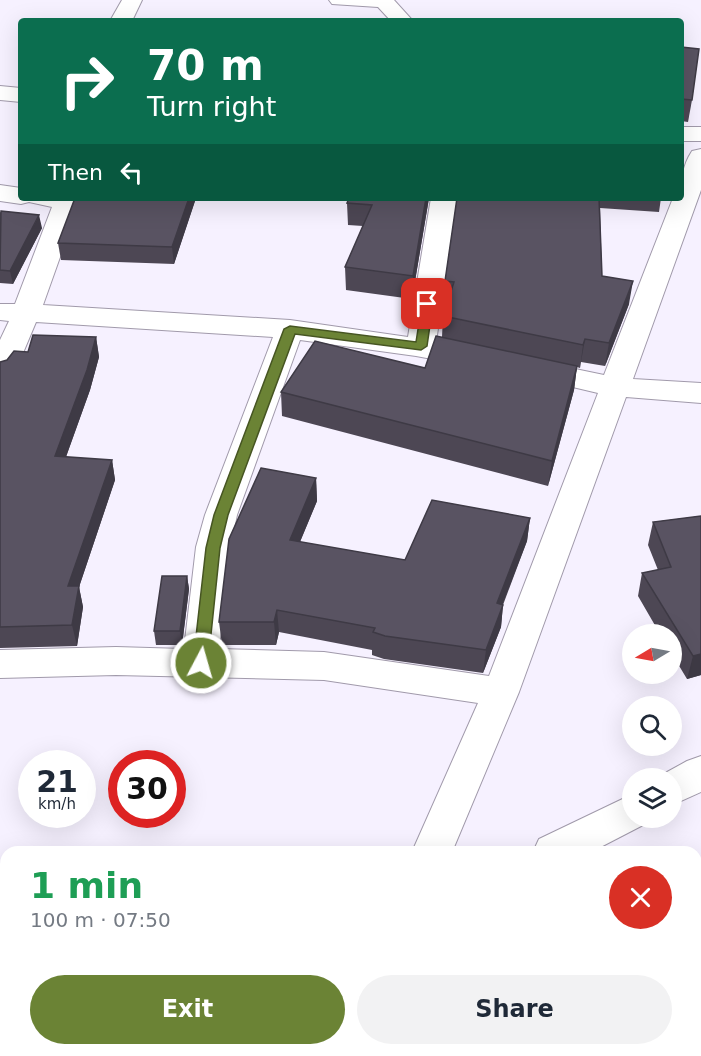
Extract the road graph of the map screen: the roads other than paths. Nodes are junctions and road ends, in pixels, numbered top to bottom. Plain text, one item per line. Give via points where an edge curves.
1 (132, 0) edge
2 (339, 0) edge
3 (382, 0) edge
4 (123, 18) edge
5 (399, 18) edge
6 (0, 93) edge
7 (18, 95) edge
8 (684, 134) edge
9 (701, 134) edge
10 (701, 156) edge
11 (0, 193) edge
12 (18, 196) edge
13 (68, 201) edge
14 (444, 201) edge
15 (13, 312) edge
16 (290, 329) junction
17 (421, 346) junction
18 (0, 372) edge
19 (615, 387) junction
20 (701, 393) edge
21 (201, 663) junction
22 (0, 664) edge
23 (501, 692) junction
24 (701, 772) edge
25 (682, 783) edge
26 (622, 817) edge
27 (435, 846) edge
28 (565, 846) edge

1 - 4 street
2 - 3 street
3 - 5 street
6 - 7 street
8 - 9 street
10 - 19 street
11 - 12 street
13 - 15 street
14 - 17 street
15 - 16 street
15 - 18 street
16 - 17 street
16 - 21 street via 221,515 213,548
17 - 19 street
19 - 20 street
19 - 23 street
21 - 22 street
21 - 23 street via 324,666
23 - 27 street
24 - 25 street
26 - 28 street

